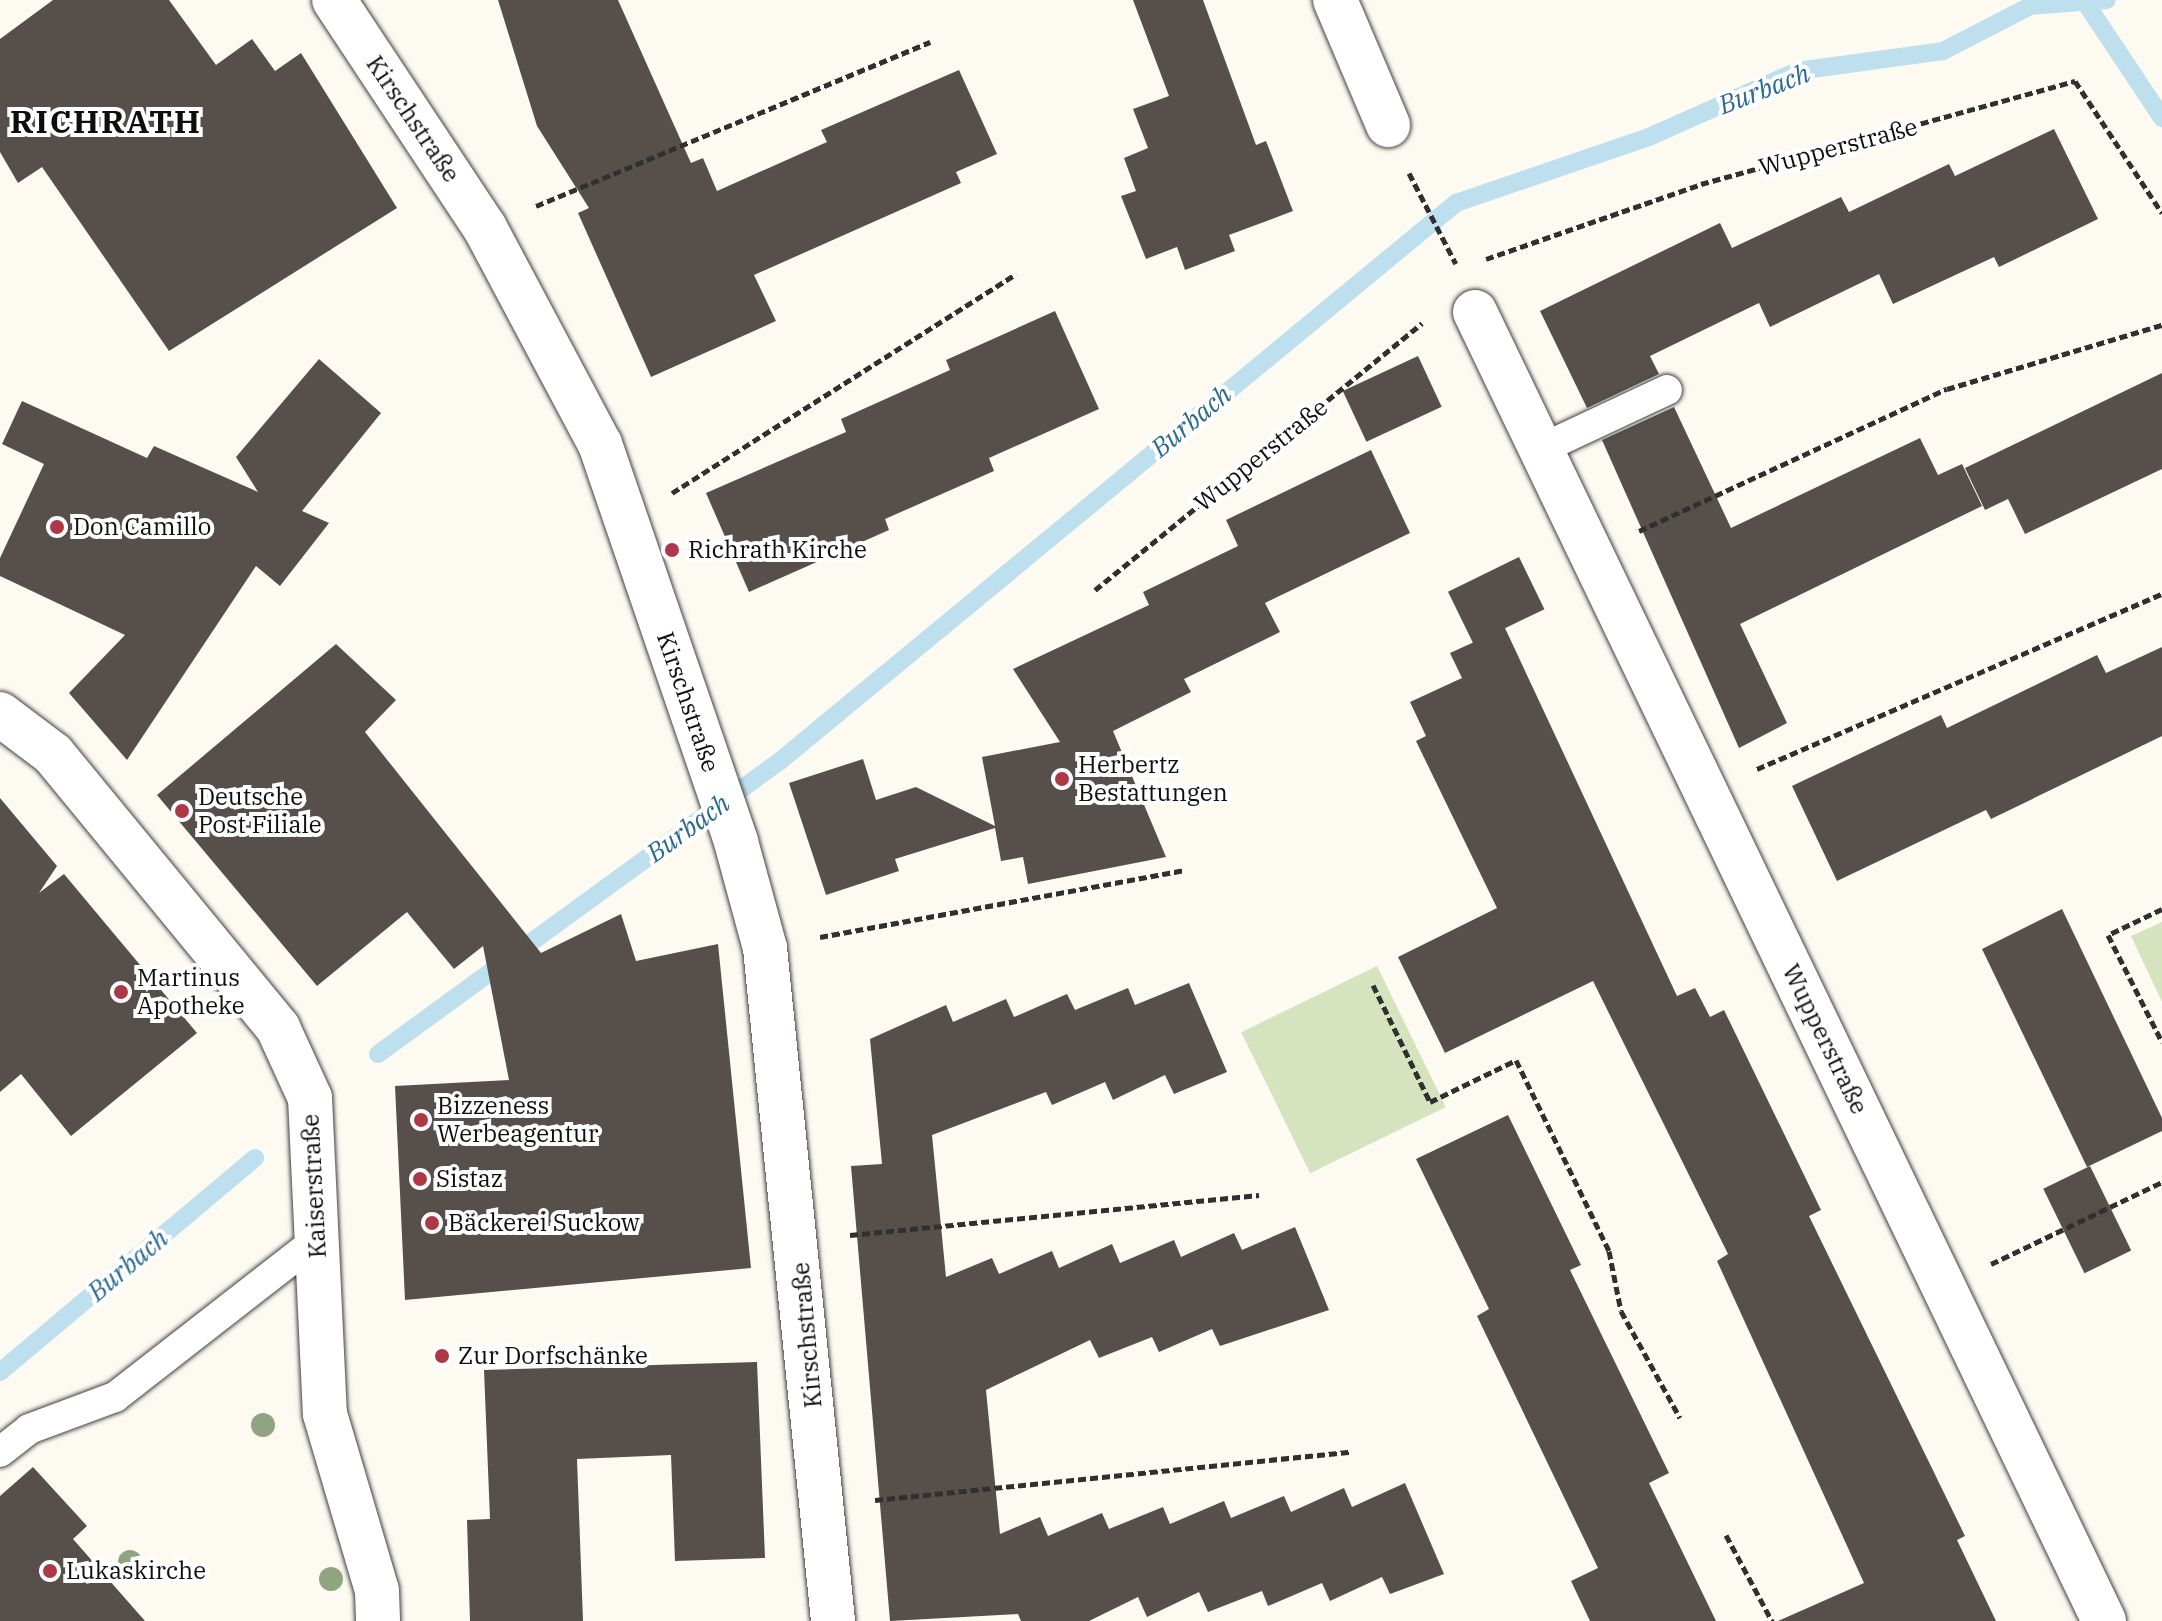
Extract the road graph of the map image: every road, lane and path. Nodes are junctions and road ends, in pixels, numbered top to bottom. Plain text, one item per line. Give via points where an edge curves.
1 (334, 0) edge
2 (1335, 0) edge
3 (930, 42) dead end
4 (1388, 125) dead end
5 (1413, 182) dead end
6 (2162, 213) edge
7 (485, 228) junction
8 (1016, 274) dead end
9 (1475, 312) dead end
10 (1427, 319) dead end
11 (2162, 325) edge
12 (1667, 390) dead end
13 (1541, 449) junction
14 (627, 521) junction
15 (1591, 553) junction
16 (1095, 590) dead end
17 (2162, 594) edge
18 (0, 714) edge
19 (1708, 791) junction
20 (1185, 870) dead end
21 (2162, 909) edge
22 (765, 948) junction
23 (1373, 985) dead end
24 (2162, 1042) edge
25 (2162, 1182) edge
26 (1259, 1195) dead end
27 (317, 1240) junction
28 (798, 1240) junction
29 (1944, 1286) junction
30 (1680, 1418) dead end
31 (0, 1452) edge
32 (1351, 1452) dead end
33 (823, 1505) junction
34 (1726, 1535) dead end
35 (378, 1621) edge
36 (833, 1621) edge
37 (1772, 1621) edge
38 (2104, 1621) edge

1 - 7 street, Kirschstraße
2 - 4 street
3 - 7 path
5 - 6 path, Wupperstraße via 1455,267 1701,184 2075,81
7 - 14 street, Kirschstraße via 600,444
8 - 14 path
9 - 13 street, Wupperstraße
10 - 16 path, Wupperstraße
11 - 15 path via 1947,389
12 - 13 lane
13 - 15 street, Wupperstraße
14 - 22 street, Kirschstraße via 736,842
15 - 19 street, Wupperstraße
17 - 19 path
18 - 27 street, Kaiserstraße via 53,754 278,1028 310,1098
19 - 29 street, Wupperstraße
20 - 22 path
21 - 24 path via 2108,935
22 - 28 street, Kirschstraße
23 - 30 path via 1430,1102 1516,1060 1609,1251 1621,1311
25 - 29 path
26 - 28 path
27 - 31 lane via 115,1397 29,1429
27 - 35 street, Kaiserstraße via 325,1414 377,1591
28 - 33 street, Kirschstraße
29 - 38 street, Wupperstraße
32 - 33 path
33 - 36 street, Kirschstraße
34 - 37 path

